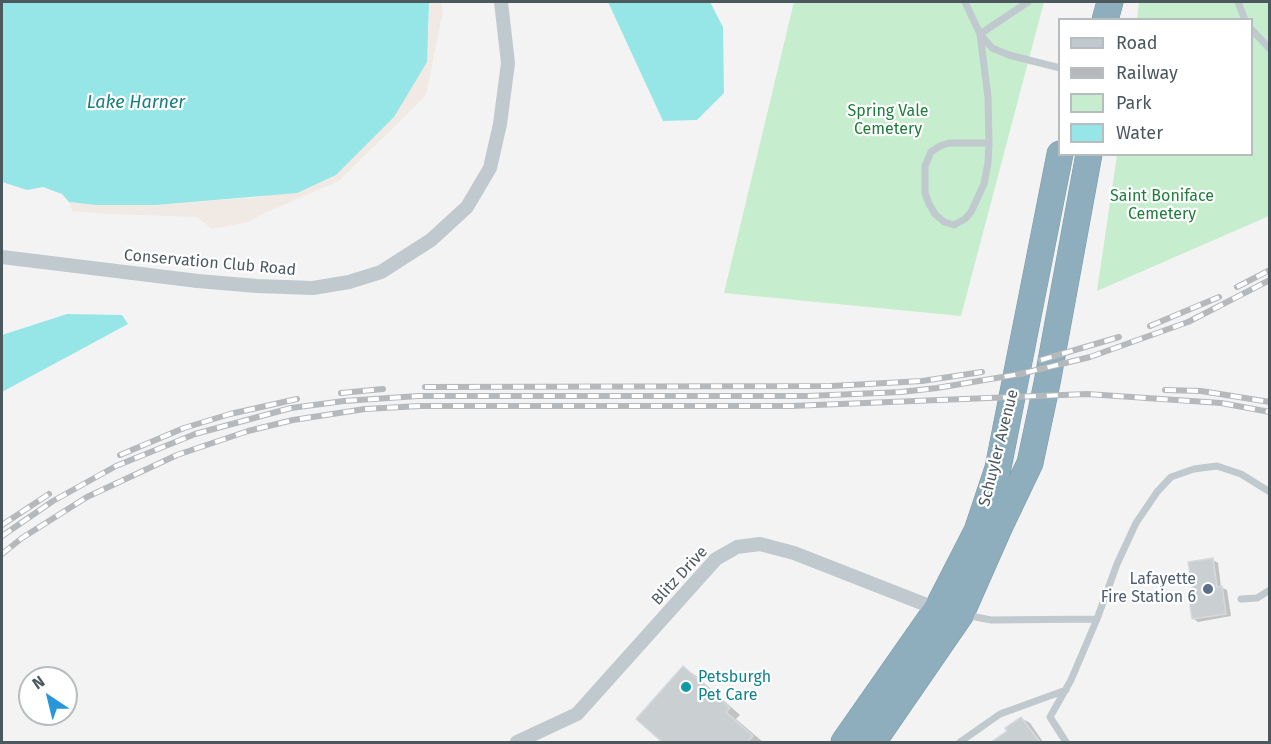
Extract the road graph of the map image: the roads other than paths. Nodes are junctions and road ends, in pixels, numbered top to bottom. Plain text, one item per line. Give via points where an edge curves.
1 (501, 2) edge
2 (964, 2) edge
3 (1028, 2) edge
4 (1110, 2) edge
5 (1238, 2) edge
6 (1106, 18) edge
7 (1244, 18) edge
8 (1253, 32) edge
9 (980, 34) junction
10 (1269, 49) edge
11 (1058, 68) edge
12 (989, 143) junction
13 (1060, 156) edge
14 (1089, 156) edge
15 (2, 257) edge
16 (1269, 492) edge
17 (1269, 590) edge
18 (1241, 599) dead end
19 (949, 611) junction
20 (1098, 620) junction
21 (1066, 690) junction
22 (517, 742) edge
23 (844, 742) edge
24 (873, 742) edge
25 (960, 742) edge
26 (1066, 742) edge

1 - 15 street, Conservation Club Road via 508,63 490,168 467,207 431,240 381,272 313,288 257,286
2 - 9 lane
3 - 9 lane
4 - 6 highway
5 - 7 lane
8 - 10 lane
9 - 11 lane via 992,48
9 - 12 lane
12 - 12 lane via 984,184 971,212 954,225 944,222 935,214 925,193 925,166 931,152 949,143
13 - 19 highway, Schuyler Avenue via 998,468
14 - 19 highway, Schuyler Avenue via 1030,463 999,528
16 - 20 lane via 1241,474 1217,466 1171,477 1137,523 1117,564
17 - 18 lane via 1257,598
19 - 20 lane via 991,620
19 - 22 street, Blitz Drive via 795,553 760,544 737,547 716,559 577,714
19 - 23 highway, Schuyler Avenue
19 - 24 highway, Schuyler Avenue
20 - 21 lane
21 - 25 lane via 1000,714
21 - 26 lane via 1050,717

